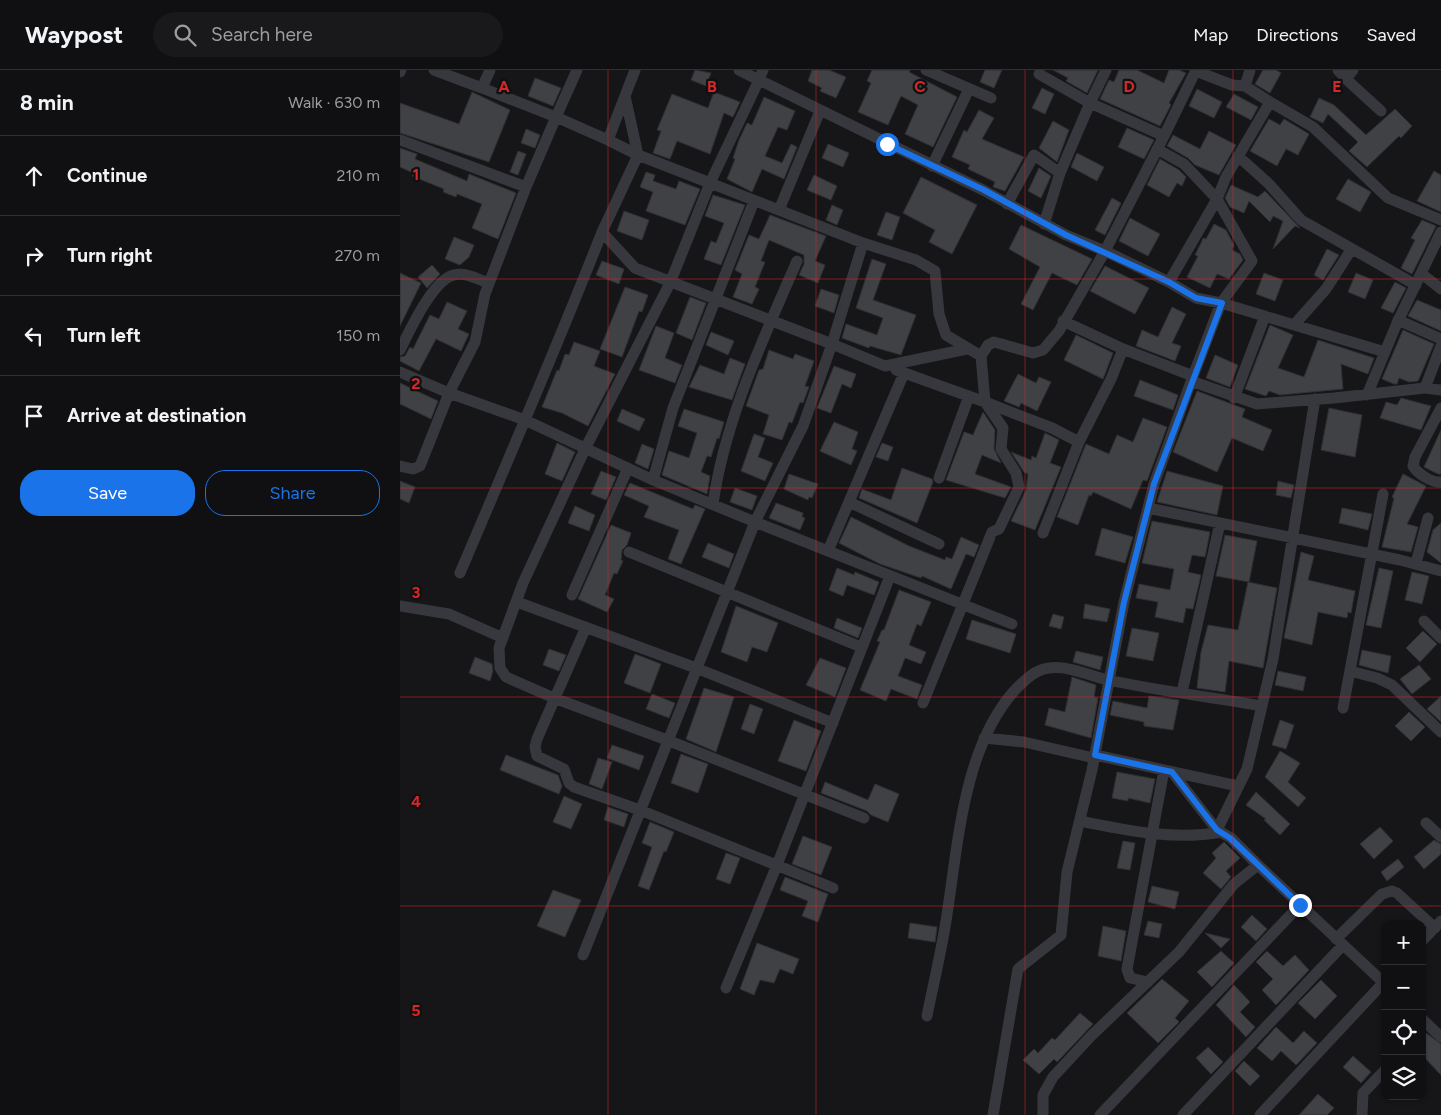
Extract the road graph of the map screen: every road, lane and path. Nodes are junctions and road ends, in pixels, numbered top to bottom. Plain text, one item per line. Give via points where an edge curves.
1 (434, 70) edge
2 (490, 70) edge
3 (577, 70) edge
4 (635, 70) edge
5 (739, 70) edge
6 (926, 70) edge
7 (1106, 70) edge
8 (1250, 70) edge
9 (1196, 71) edge
10 (1346, 73) edge
11 (1039, 74) dead end
12 (760, 75) edge
13 (1245, 86) junction
14 (482, 88) junction
15 (970, 89) junction
16 (625, 96) junction
17 (991, 98) dead end
18 (1270, 102) junction
19 (1090, 103) junction
20 (820, 111) junction
21 (1381, 111) dead end
22 (556, 117) junction
23 (1164, 136) junction
24 (400, 140) edge
25 (608, 140) junction
26 (1157, 149) junction
27 (638, 155) junction
28 (1238, 156) junction
29 (932, 166) junction
30 (1060, 173) junction
31 (710, 183) junction
32 (526, 187) junction
33 (1217, 199) junction
34 (754, 201) junction
35 (1007, 204) junction
36 (779, 210) junction
37 (1441, 220) edge
38 (1044, 224) junction
39 (602, 232) junction
40 (1441, 232) edge
41 (863, 243) junction
42 (1351, 250) junction
43 (1105, 251) junction
44 (797, 261) dead end
45 (1422, 274) junction
46 (1169, 282) junction
47 (488, 283) junction
48 (670, 283) junction
49 (1416, 286) junction
50 (1441, 289) edge
51 (717, 301) junction
52 (1222, 303) junction
53 (1265, 316) junction
54 (1398, 320) junction
55 (771, 321) junction
56 (1063, 321) junction
57 (1294, 325) junction
58 (1441, 339) edge
59 (832, 344) junction
60 (1441, 346) edge
61 (967, 349) junction
62 (1123, 349) junction
63 (400, 350) edge
64 (1385, 352) junction
65 (981, 356) junction
66 (885, 366) junction
67 (400, 372) edge
68 (904, 373) junction
69 (1192, 379) junction
70 (1425, 388) junction
71 (1441, 390) edge
72 (449, 393) junction
73 (1367, 395) junction
74 (968, 396) junction
75 (1234, 398) junction
76 (1315, 400) junction
77 (985, 402) junction
78 (1441, 408) edge
79 (525, 420) junction
80 (1079, 442) junction
81 (585, 449) junction
82 (400, 466) edge
83 (628, 468) junction
84 (939, 478) dead end
85 (654, 480) junction
86 (1441, 482) edge
87 (1382, 494) dead end
88 (849, 502) junction
89 (713, 504) junction
90 (1148, 508) junction
91 (1428, 518) dead end
92 (755, 522) junction
93 (1220, 523) junction
94 (1043, 533) dead end
95 (1294, 538) junction
96 (939, 544) dead end
97 (828, 551) junction
98 (629, 552) dead end
99 (1371, 554) junction
100 (1416, 564) junction
101 (1441, 571) edge
102 (460, 573) dead end
103 (890, 576) junction
104 (726, 592) junction
105 (572, 595) dead end
106 (517, 602) junction
107 (961, 604) junction
108 (400, 606) edge
109 (1424, 621) dead end
110 (1012, 624) dead end
111 (586, 627) junction
112 (503, 638) junction
113 (1441, 638) edge
114 (861, 647) junction
115 (696, 668) junction
116 (1350, 671) junction
117 (1109, 680) junction
118 (1182, 692) junction
119 (554, 698) junction
120 (923, 703) dead end
121 (1262, 706) junction
122 (1343, 708) dead end
123 (833, 723) junction
124 (1441, 732) edge
125 (984, 738) junction
126 (668, 740) junction
127 (1095, 757) junction
128 (1168, 771) junction
129 (1238, 786) junction
130 (805, 795) junction
131 (640, 810) junction
132 (864, 818) dead end
133 (1080, 821) junction
134 (1426, 823) dead end
135 (1219, 831) junction
136 (1152, 834) junction
137 (1441, 837) edge
138 (777, 865) junction
139 (1258, 865) junction
140 (833, 888) dead end
141 (1300, 905) junction
142 (1438, 924) edge
143 (1426, 937) edge
144 (1339, 942) junction
145 (583, 955) dead end
146 (1381, 980) edge
147 (1148, 982) junction
148 (1381, 986) edge
149 (726, 988) dead end
150 (927, 1016) dead end
151 (1426, 1024) edge
152 (1431, 1028) junction
153 (1426, 1032) edge
154 (1441, 1037) edge
155 (1381, 1074) edge
156 (993, 1115) edge
157 (1043, 1115) edge
158 (1100, 1115) edge
159 (1183, 1115) edge
160 (1260, 1115) edge
161 (1362, 1115) edge

1 - 14 street
2 - 14 street
3 - 22 street
4 - 16 street
5 - 12 street
6 - 15 street
7 - 19 street
8 - 13 street
9 - 13 street via 1232,85
9 - 23 street
10 - 21 street
11 - 19 street
12 - 20 street
12 - 31 street
13 - 18 street
14 - 22 street
15 - 17 street
15 - 29 street
16 - 25 street
16 - 27 street
18 - 28 street
18 - 37 street via 1314,127 1388,198
19 - 23 street
19 - 30 street
20 - 29 street
20 - 36 street
22 - 25 street
22 - 32 street
23 - 26 street
24 - 32 street
25 - 27 street
26 - 33 street via 1184,164
26 - 43 street
27 - 31 street
27 - 39 street
28 - 33 street
28 - 42 street via 1270,184 1301,220
29 - 35 street
30 - 35 street via 1034,155
30 - 38 street
31 - 34 street
31 - 48 street
32 - 47 street
33 - 46 street
33 - 52 street via 1252,261
34 - 36 street
34 - 51 street
35 - 38 street
36 - 41 street
38 - 43 street
39 - 48 street via 635,268
39 - 79 street
40 - 45 street
41 - 59 street
41 - 61 street via 916,260 935,271 939,314 946,335
42 - 49 street
42 - 57 street via 1326,289
43 - 46 street
43 - 56 street
44 - 55 street
45 - 49 street
45 - 50 street
46 - 52 street via 1196,298
47 - 63 street via 464,275 450,276 419,314
47 - 72 street via 475,342
48 - 51 street
48 - 81 street
49 - 54 street
51 - 55 street
51 - 85 street via 673,408
52 - 53 street
52 - 69 street
53 - 57 street
53 - 75 street
54 - 58 street
54 - 64 street
55 - 59 street
55 - 89 street via 732,419 719,464
56 - 62 street
56 - 65 street via 1051,343 1037,352 994,342
57 - 64 street
59 - 66 street
59 - 92 street via 803,426
60 - 70 street
61 - 65 street
61 - 66 street
62 - 69 street
62 - 80 street
64 - 73 street
65 - 77 street
66 - 68 street
67 - 72 street
68 - 74 street
68 - 88 street
69 - 75 street
69 - 90 street
70 - 71 street
70 - 73 street
72 - 79 street
72 - 82 street via 420,466 413,469
73 - 76 street
74 - 77 street
74 - 84 street
75 - 76 street via 1257,404
76 - 95 street
77 - 80 street
77 - 107 street via 1003,428 1001,449 1016,473 1019,487 999,530 992,532
78 - 86 street via 1413,466 1417,472
79 - 81 street
79 - 102 street
80 - 94 street
81 - 83 street
81 - 106 street
83 - 85 street
83 - 105 street
85 - 89 street
87 - 99 street
88 - 96 street
88 - 97 street
89 - 92 street
90 - 93 street
90 - 117 street via 1124,602
91 - 100 street
92 - 97 street
92 - 104 street
93 - 95 street
93 - 118 street
95 - 99 street
95 - 121 street
97 - 103 street
98 - 104 street
99 - 100 street
99 - 116 street
100 - 101 street
103 - 107 street
103 - 114 street
104 - 114 street
104 - 115 street
106 - 111 street
106 - 112 street
107 - 110 street
107 - 120 street
108 - 112 street via 449,614
109 - 113 street
111 - 115 street
111 - 119 street
112 - 119 street via 499,656 500,668 506,677
114 - 123 street
115 - 123 street
115 - 126 street
116 - 122 street
116 - 124 street via 1392,685
117 - 118 street
117 - 125 street via 1061,668 1043,669 1028,677 1008,698
117 - 127 street
118 - 121 street
119 - 126 street
119 - 131 street via 537,739 537,756 564,769 574,787
121 - 129 street via 1246,769
123 - 130 street
125 - 127 street via 1024,742
125 - 150 street via 965,803
126 - 130 street
126 - 131 street
127 - 128 street
127 - 133 street
128 - 129 street
128 - 135 street
128 - 136 street
129 - 135 street
130 - 132 street
130 - 138 street
131 - 138 street
131 - 145 street
133 - 136 street
133 - 156 street via 1067,872 1061,935 1018,968
134 - 137 street
135 - 136 street via 1204,835
135 - 139 street
136 - 147 street via 1127,969 1130,978
138 - 140 street
138 - 149 street
139 - 141 street
139 - 147 street via 1234,884 1180,952
141 - 144 street
141 - 158 street
142 - 143 street
142 - 144 street via 1392,891 1382,894
144 - 146 street
144 - 159 street
147 - 157 street via 1053,1077 1043,1095
148 - 160 street
151 - 152 street
152 - 153 street
152 - 154 street
155 - 161 street via 1363,1093

